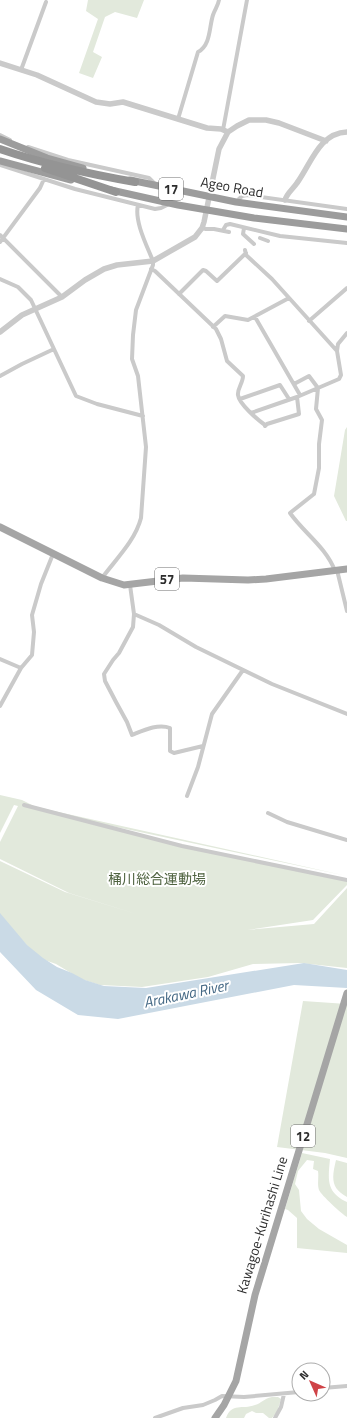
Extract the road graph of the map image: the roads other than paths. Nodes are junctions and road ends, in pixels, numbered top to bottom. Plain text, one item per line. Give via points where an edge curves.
1 (219, 0) edge
2 (247, 0) edge
3 (46, 2) dead end
4 (0, 63) edge
5 (21, 70) junction
6 (178, 119) junction
7 (226, 131) junction
8 (347, 132) edge
9 (0, 135) edge
10 (0, 139) edge
11 (326, 141) junction
12 (0, 149) edge
13 (0, 153) edge
14 (0, 161) edge
15 (0, 165) edge
16 (44, 179) junction
17 (135, 182) junction
18 (156, 186) junction
19 (116, 192) junction
20 (209, 197) junction
21 (285, 200) junction
22 (236, 202) junction
23 (169, 203) junction
24 (138, 205) junction
25 (347, 209) edge
26 (206, 210) junction
27 (347, 217) edge
28 (202, 228) junction
29 (244, 228) junction
30 (347, 229) edge
31 (223, 230) junction
32 (230, 232) dead end
33 (1, 236) edge
34 (260, 238) dead end
35 (268, 241) dead end
36 (0, 242) edge
37 (347, 243) edge
38 (254, 244) dead end
39 (153, 261) junction
40 (151, 270) junction
41 (0, 279) edge
42 (347, 288) edge
43 (179, 294) junction
44 (62, 297) junction
45 (289, 298) junction
46 (36, 309) junction
47 (255, 317) junction
48 (309, 321) junction
49 (214, 327) junction
50 (0, 332) edge
51 (347, 333) edge
52 (54, 349) junction
53 (337, 350) junction
54 (0, 376) edge
55 (294, 384) junction
56 (318, 388) junction
57 (299, 396) junction
58 (240, 399) junction
59 (290, 400) junction
60 (251, 413) junction
61 (143, 416) junction
62 (0, 527) edge
63 (53, 554) junction
64 (347, 569) edge
65 (336, 570) junction
66 (102, 578) junction
67 (130, 585) junction
68 (347, 611) edge
69 (134, 614) junction
70 (0, 659) edge
71 (21, 668) junction
72 (243, 670) junction
73 (0, 706) edge
74 (347, 714) edge
75 (203, 746) junction
76 (187, 796) dead end
77 (24, 805) dead end
78 (268, 813) dead end
79 (347, 840) edge
80 (347, 880) edge
81 (347, 993) edge
82 (347, 1386) edge
83 (331, 1387) edge
84 (291, 1393) edge
85 (284, 1394) junction
86 (228, 1397) junction
87 (155, 1418) edge
88 (215, 1418) edge
89 (275, 1418) edge

1 - 6 street via 206,44 198,52
2 - 7 street
3 - 5 street
4 - 5 street
5 - 6 street via 52,81 96,102 123,102
6 - 7 street
7 - 11 street via 249,120 266,120
7 - 20 street
8 - 11 street
9 - 18 street via 69,160 149,178
10 - 17 highway, Ageo Road / 17 via 47,158
11 - 21 street
12 - 17 highway via 60,167
13 - 19 highway
14 - 19 highway, Ageo Road / 17
15 - 16 street
16 - 24 street
16 - 33 street via 40,188
17 - 18 highway, Ageo Road / 17
18 - 20 highway, Ageo Road / 17
19 - 23 highway, Ageo Road / 17
20 - 22 highway, Ageo Road / 17
20 - 26 street
21 - 22 street via 247,195
21 - 25 street
22 - 27 highway, Ageo Road / 17
23 - 24 street via 158,209
23 - 26 highway, Ageo Road / 17
24 - 39 street via 139,225
26 - 28 street
26 - 30 highway, Ageo Road / 17
28 - 31 street
28 - 39 street via 195,237
29 - 31 street via 227,224
29 - 37 street via 288,237
29 - 38 street via 244,234
31 - 32 street
33 - 36 street
33 - 44 street
34 - 35 street
39 - 40 street
39 - 44 street via 104,269
40 - 43 street
40 - 61 street via 136,310 133,336 132,359 138,376
41 - 46 street via 18,287 32,300
42 - 48 street
43 - 45 street via 203,270 216,282 246,252
43 - 49 street
44 - 46 street
45 - 47 street
45 - 48 street
46 - 50 street via 22,314
46 - 52 street
47 - 49 street via 246,320 225,316
47 - 55 street
48 - 53 street
49 - 58 street via 219,333 227,361 243,376 238,392
51 - 53 street via 338,344
52 - 54 street
52 - 61 street via 76,396
53 - 56 street via 341,375 339,379
55 - 56 street via 310,376
55 - 57 street
56 - 57 street
56 - 65 street via 316,410 322,420 319,468 314,494 290,513 315,540
57 - 59 street
57 - 60 street via 299,414 265,426
58 - 59 street via 280,385
58 - 60 street
59 - 60 street
61 - 66 street via 146,446 139,526
62 - 63 main road, 57
63 - 66 main road, 57
63 - 71 street via 32,615 32,655
64 - 65 main road, 57
65 - 67 main road, 57 via 258,580 183,578
65 - 68 street
66 - 67 main road, 57 via 117,584
67 - 69 street
69 - 72 street
69 - 75 street via 133,627 104,674 105,681 128,722 132,736 150,728 166,726 170,728 170,752
70 - 71 street
71 - 73 street
72 - 74 street via 306,699
72 - 75 street via 212,714
75 - 76 street
77 - 80 street via 182,846
78 - 79 street via 287,822
81 - 86 main road, Kawagoe-Kurihashi Line / 12 via 259,1278 239,1370
82 - 83 street
84 - 85 street
85 - 86 street
85 - 89 street
86 - 87 street via 222,1396
86 - 88 main road, Kawagoe-Kurihashi Line / 12

